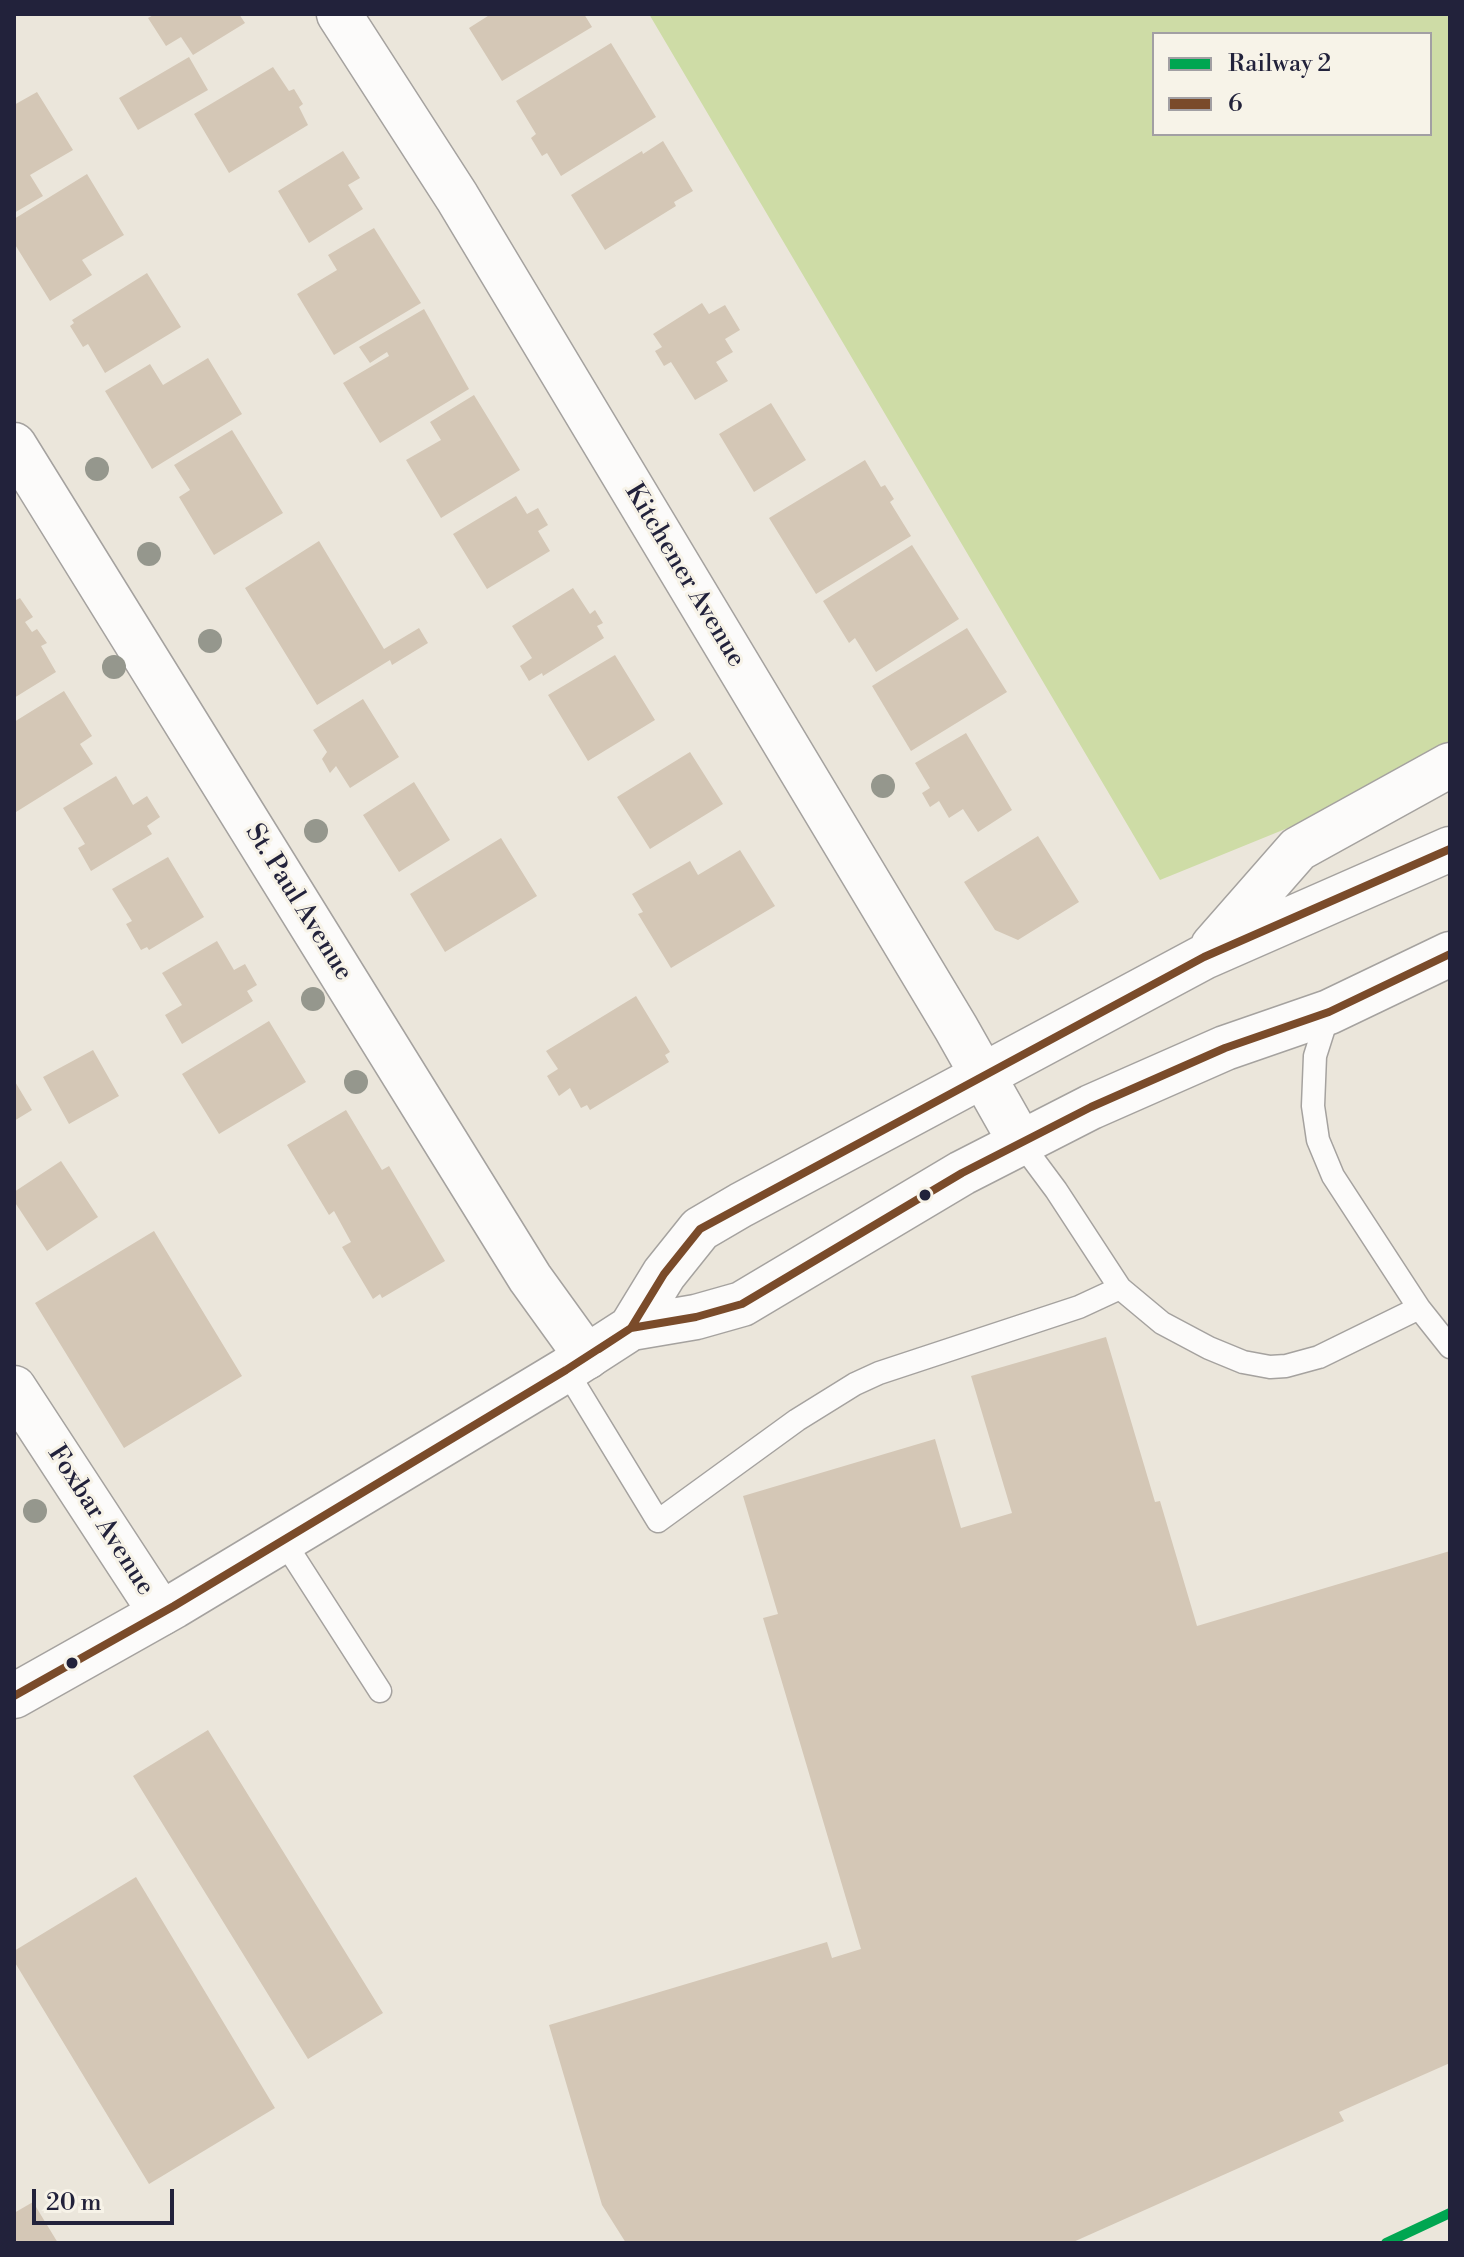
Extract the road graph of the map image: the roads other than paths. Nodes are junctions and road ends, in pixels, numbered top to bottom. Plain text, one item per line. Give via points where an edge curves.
1 (339, 14) edge
2 (14, 445) edge
3 (1450, 765) edge
4 (1450, 849) edge
5 (1450, 954) edge
6 (1204, 957) junction
7 (1450, 973) edge
8 (1329, 1012) junction
9 (982, 1074) junction
10 (1021, 1143) junction
11 (1120, 1288) junction
12 (1419, 1308) junction
13 (631, 1328) junction
14 (1450, 1347) edge
15 (576, 1364) junction
16 (14, 1388) edge
17 (283, 1540) junction
18 (161, 1613) junction
19 (380, 1691) dead end
20 (14, 1696) edge

1 - 9 main road, Kitchener Avenue via 457,197
2 - 15 main road, St. Paul Avenue via 530,1278
3 - 6 main road via 1298,849
4 - 6 main road
5 - 8 main road
6 - 9 main road
7 - 8 main road
8 - 10 main road via 1210,1054
8 - 12 lane via 1315,1056 1318,1140 1333,1176
9 - 10 main road, Kitchener Avenue
9 - 13 main road via 700,1229
10 - 11 lane
10 - 13 main road via 742,1304
11 - 12 lane via 1162,1323 1209,1348 1270,1367 1319,1357
11 - 15 lane via 855,1384 658,1521
12 - 14 lane
13 - 15 main road
15 - 17 main road
16 - 18 main road, Foxbar Avenue
17 - 18 main road
17 - 19 lane
18 - 20 main road

